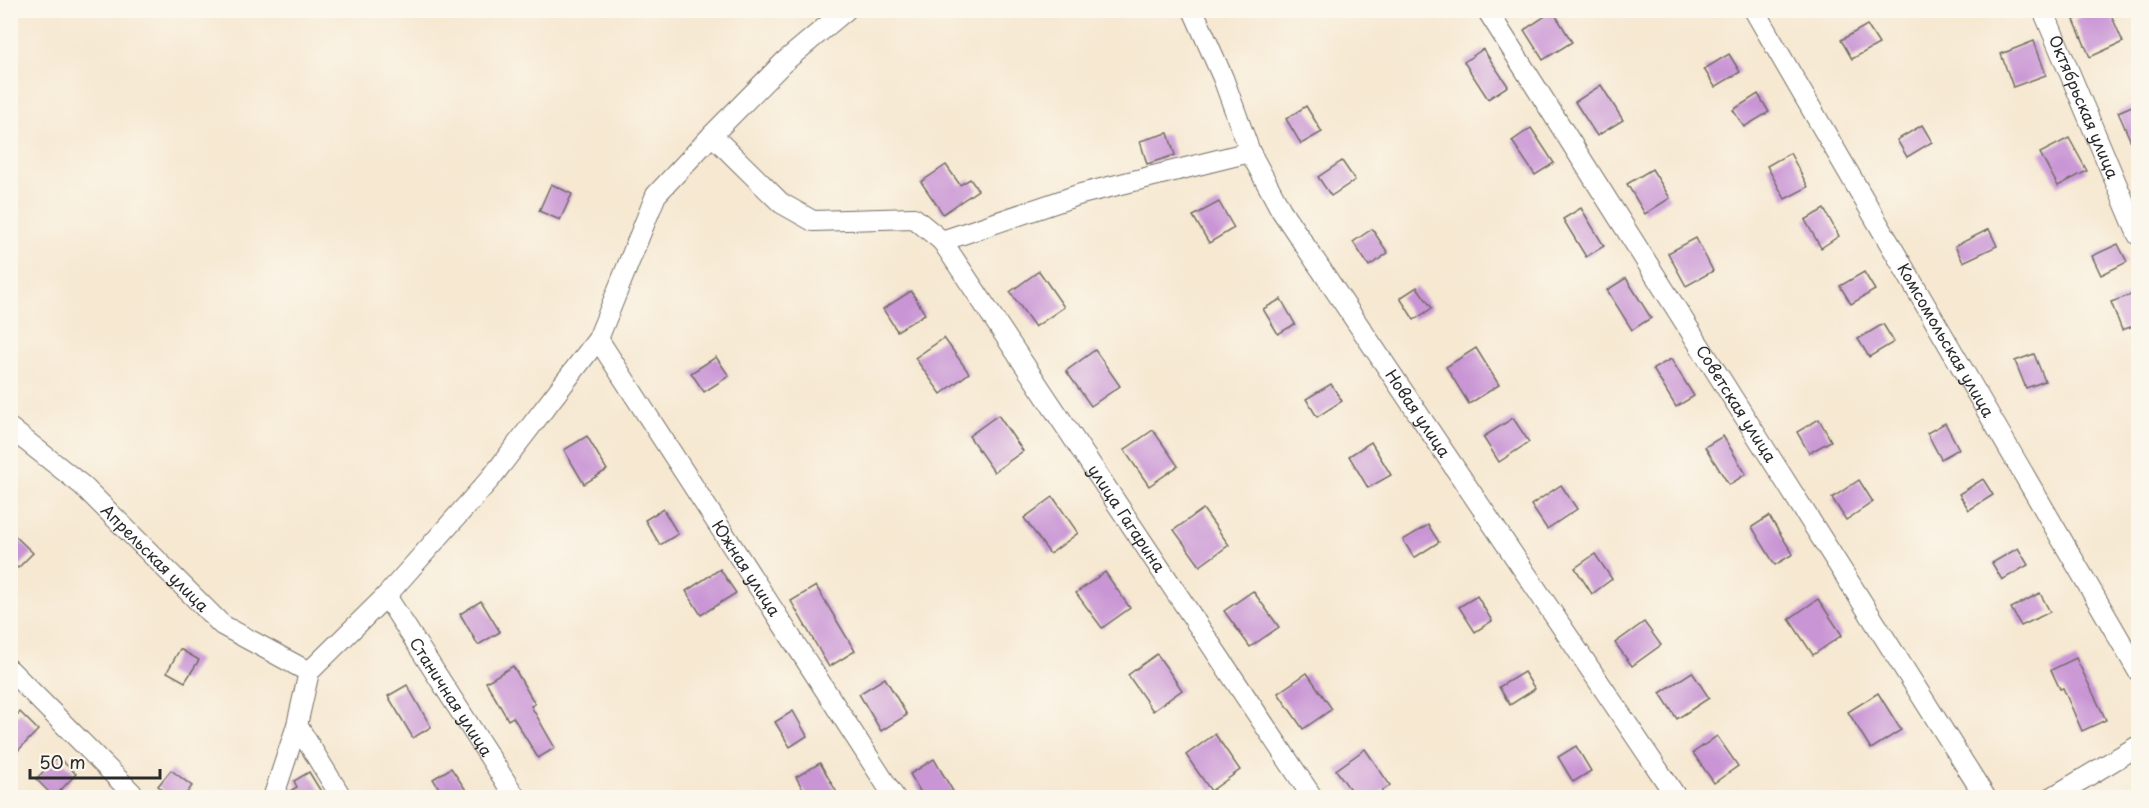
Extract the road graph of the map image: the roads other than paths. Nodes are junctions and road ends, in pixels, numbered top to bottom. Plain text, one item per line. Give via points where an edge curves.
1 (846, 10) edge
2 (1193, 10) edge
3 (1487, 10) edge
4 (1754, 10) edge
5 (2043, 10) edge
6 (712, 135) junction
7 (1250, 152) junction
8 (2139, 236) edge
9 (942, 241) junction
10 (598, 339) junction
11 (10, 428) edge
12 (386, 596) junction
13 (10, 670) edge
14 (2139, 671) edge
15 (309, 672) junction
16 (297, 725) junction
17 (2139, 746) edge
18 (137, 798) edge
19 (273, 798) edge
20 (342, 798) edge
21 (516, 798) edge
22 (894, 798) edge
23 (1313, 798) edge
24 (1677, 798) edge
25 (1986, 798) edge
26 (2051, 798) edge

1 - 6 street via 784,62
2 - 7 street, Новая улица
3 - 25 street, Советская улица
4 - 14 street, Комсомольская улица
5 - 8 street, Октябрьская улица
6 - 9 street, улица Гагарина via 782,203 813,221 914,218
6 - 10 street via 656,195
7 - 9 street via 1081,194
7 - 24 street, Новая улица via 1281,210
9 - 23 street, улица Гагарина
10 - 12 street via 490,478
10 - 22 street, Южная улица
11 - 15 street, Апрельская улица via 83,486 222,625
12 - 15 street
12 - 21 street, Станичная улица
13 - 18 street
15 - 16 street
16 - 19 street
16 - 20 street
17 - 26 street

